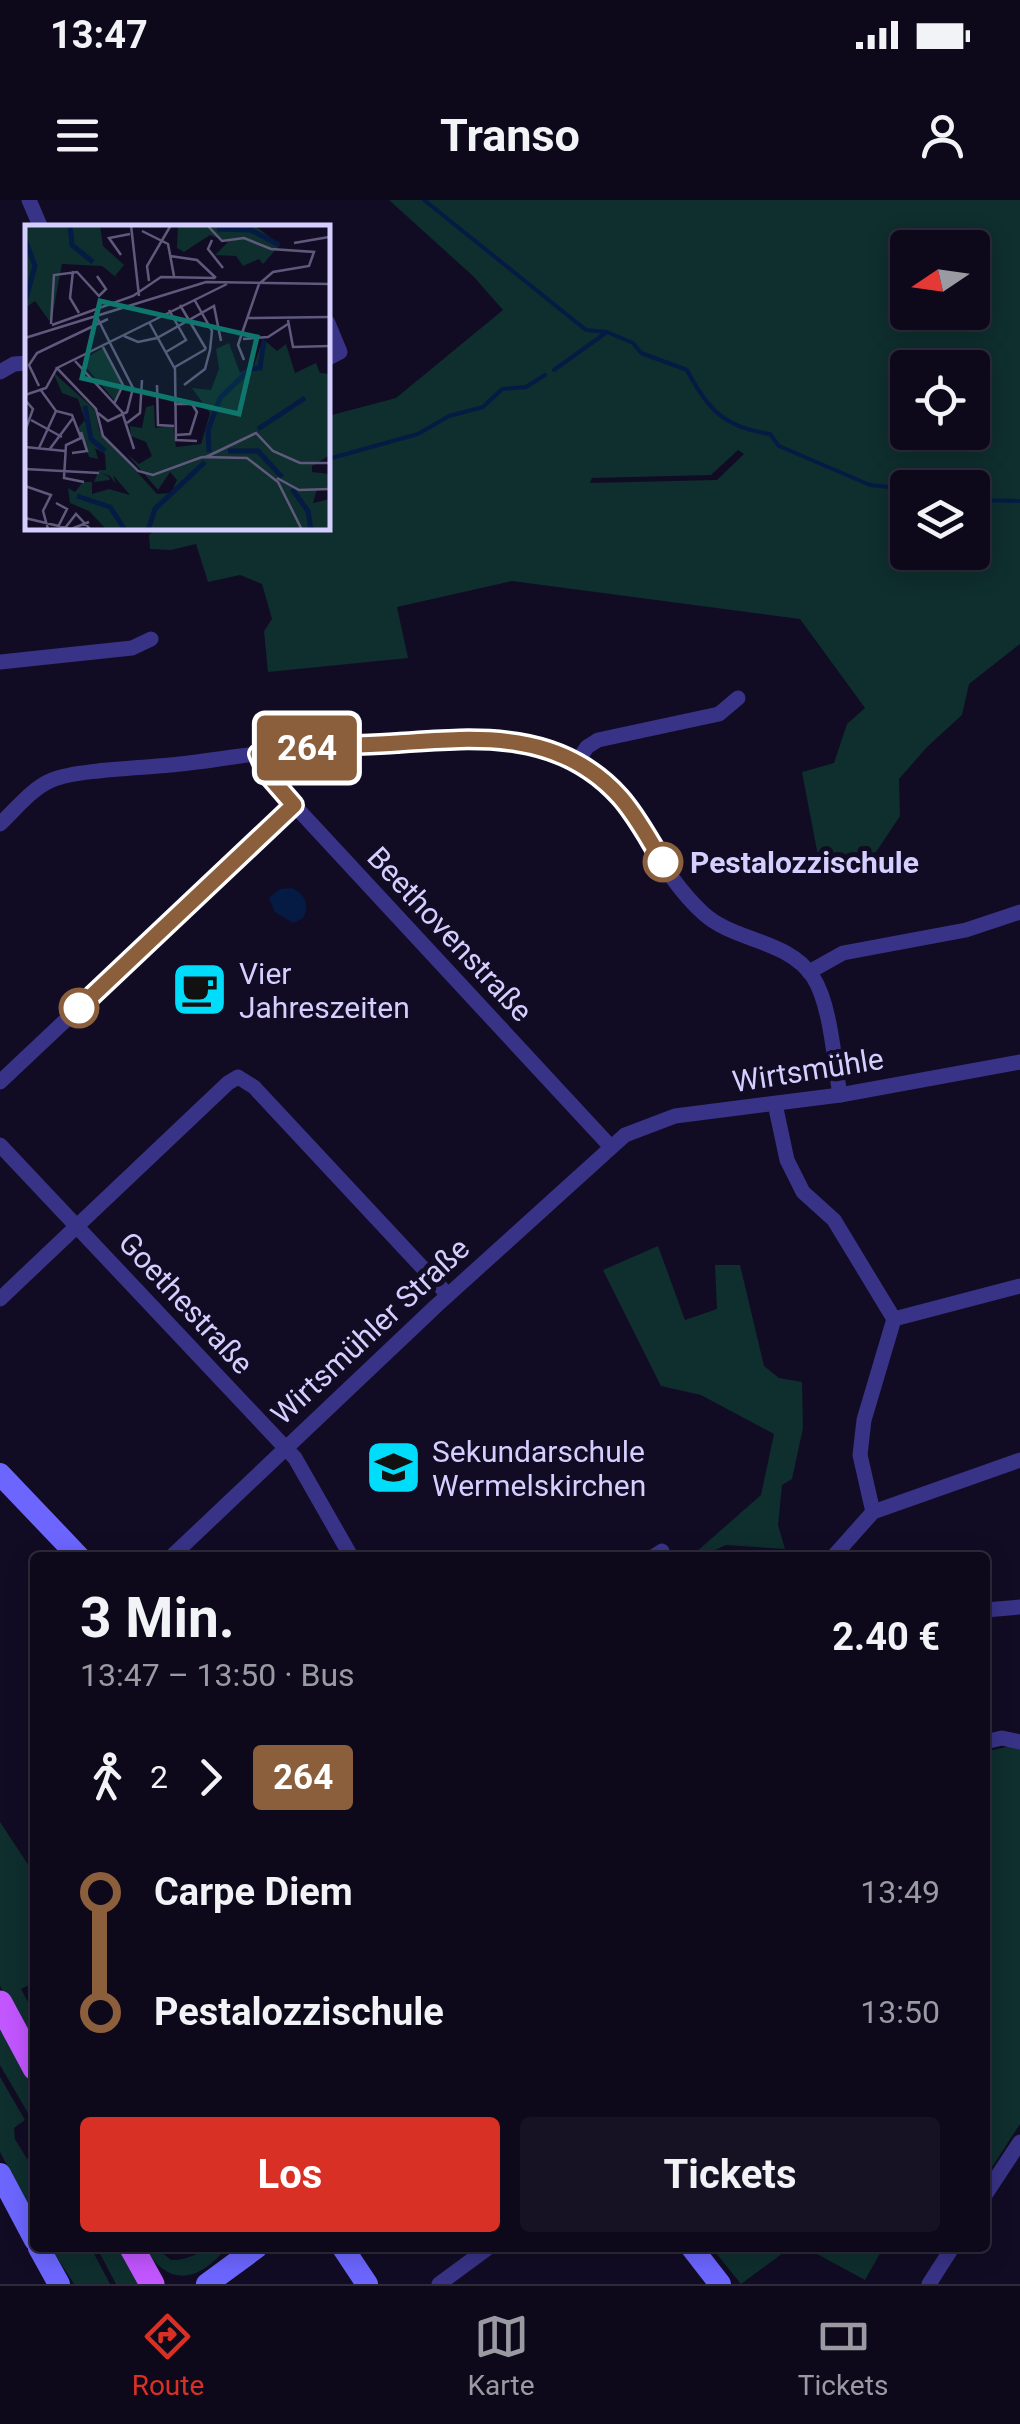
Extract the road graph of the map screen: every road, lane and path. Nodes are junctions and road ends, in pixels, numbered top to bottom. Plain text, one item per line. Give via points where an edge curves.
1 (29, 200) edge
2 (40, 225) edge
3 (330, 328) edge
4 (330, 357) edge
5 (25, 363) edge
6 (0, 372) edge
7 (151, 640) dead end
8 (0, 662) edge
9 (738, 698) dead end
10 (258, 754) junction
11 (577, 762) junction
12 (294, 805) junction
13 (0, 824) edge
14 (1020, 912) edge
15 (809, 972) junction
16 (1020, 1062) edge
17 (0, 1082) edge
18 (840, 1095) junction
19 (775, 1104) junction
20 (0, 1144) edge
21 (610, 1146) junction
22 (76, 1226) junction
23 (1020, 1286) edge
24 (448, 1294) junction
25 (0, 1299) edge
26 (894, 1319) junction
27 (283, 1449) junction
28 (1020, 1460) edge
29 (0, 1474) edge
30 (873, 1512) junction
31 (74, 1552) edge
32 (176, 1552) edge
33 (349, 1552) edge
34 (837, 1552) edge
35 (1020, 1607) edge
36 (990, 1610) edge
37 (990, 1741) edge
38 (1020, 1742) edge
39 (0, 2003) edge
40 (30, 2059) edge
41 (1020, 2142) edge
42 (0, 2174) edge
43 (990, 2187) edge
44 (30, 2231) edge
45 (41, 2252) edge
46 (134, 2252) edge
47 (251, 2252) edge
48 (346, 2252) edge
49 (483, 2252) edge
50 (695, 2252) edge
51 (949, 2252) edge
52 (60, 2284) edge
53 (152, 2284) edge
54 (207, 2284) edge
55 (367, 2284) edge
56 (439, 2284) edge
57 (720, 2284) edge
58 (929, 2284) edge

1 - 2 street
3 - 4 street via 340,352
5 - 6 street
7 - 8 street via 132,648
9 - 11 street via 718,714 598,740
10 - 11 street via 482,738 536,745
10 - 12 street, Beethovenstraße
10 - 13 street via 55,778
11 - 15 street via 621,798 705,915 785,953
12 - 17 street
12 - 21 street, Beethovenstraße
14 - 15 street via 966,930 843,953
15 - 18 street via 824,1004
16 - 18 street, Wirtsmühle
18 - 19 street, Wirtsmühle
19 - 21 street, Wirtsmühle via 666,1118
19 - 26 street via 787,1160 803,1192 834,1220
20 - 22 street, Goethestraße
21 - 24 street, Wirtsmühler Straße
22 - 24 street via 238,1077
22 - 25 street
22 - 27 street, Goethestraße
23 - 26 street
24 - 27 street, Wirtsmühler Straße
26 - 30 street via 860,1454
27 - 32 street, Wirtsmühler Straße
27 - 33 street, Goethestraße via 295,1458
28 - 30 street
29 - 31 main road
30 - 34 street
35 - 36 street
37 - 38 street
39 - 40 main road
41 - 43 street
42 - 44 main road
45 - 52 main road
46 - 53 main road
47 - 54 main road
48 - 55 main road
49 - 56 street
50 - 57 main road
51 - 58 street

